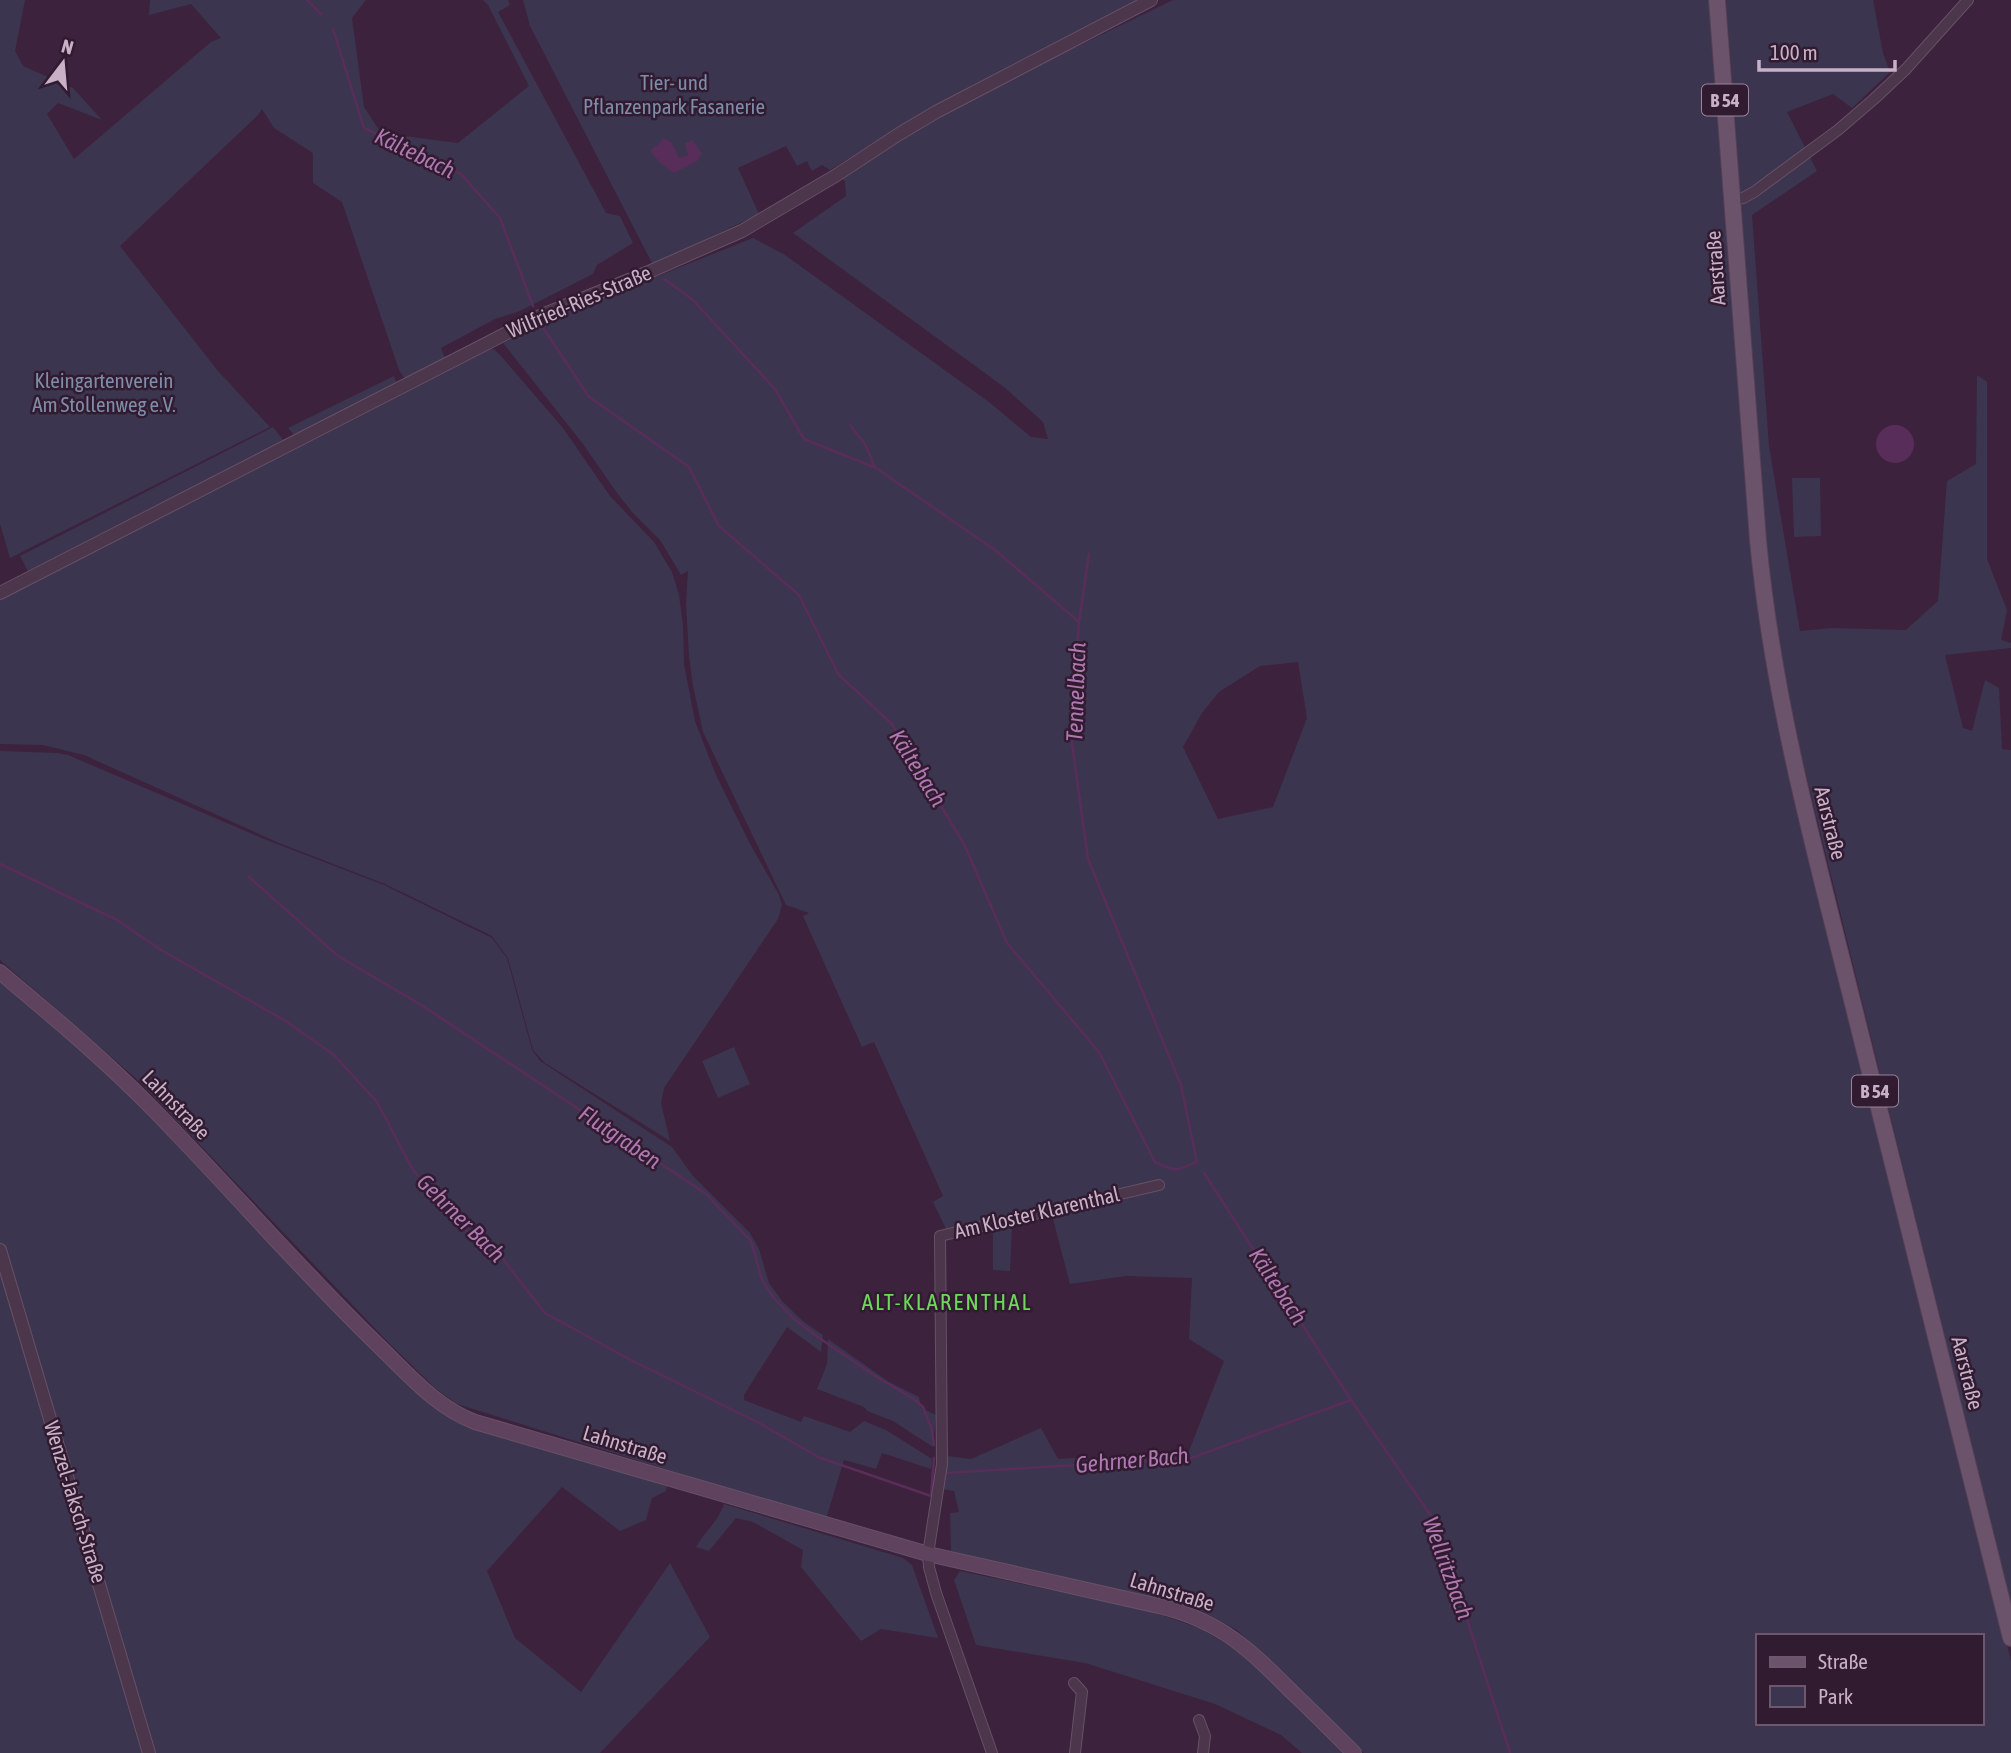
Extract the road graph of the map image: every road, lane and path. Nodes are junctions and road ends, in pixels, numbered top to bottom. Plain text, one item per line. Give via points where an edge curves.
1 (1151, 0) edge
2 (1717, 0) edge
3 (1968, 0) edge
4 (1732, 200) junction
5 (0, 593) edge
6 (0, 972) edge
7 (1159, 1185) dead end
8 (0, 1250) edge
9 (928, 1554) junction
10 (2011, 1638) edge
11 (1074, 1683) dead end
12 (1199, 1720) dead end
13 (149, 1753) edge
14 (994, 1753) edge
15 (1075, 1753) edge
16 (1203, 1753) edge
17 (1354, 1753) edge

1 - 5 street, Wilfried-Ries-Straße via 936,112 742,231 542,316
2 - 4 main road, Aarstraße / B 54
3 - 4 street via 1906,69 1851,119 1754,192
4 - 10 main road, Aarstraße / B 54 via 1758,540 1775,669 1805,809
6 - 9 main road, Lahnstraße via 113,1070 351,1319 454,1413
7 - 9 street, Am Kloster Klarenthal via 940,1236 942,1464
8 - 13 street, Wenzel-Jaksch-Straße
9 - 14 street via 934,1586
9 - 17 main road, Lahnstraße via 1163,1607 1204,1621 1256,1656
11 - 15 street via 1082,1692
12 - 16 street via 1205,1736

